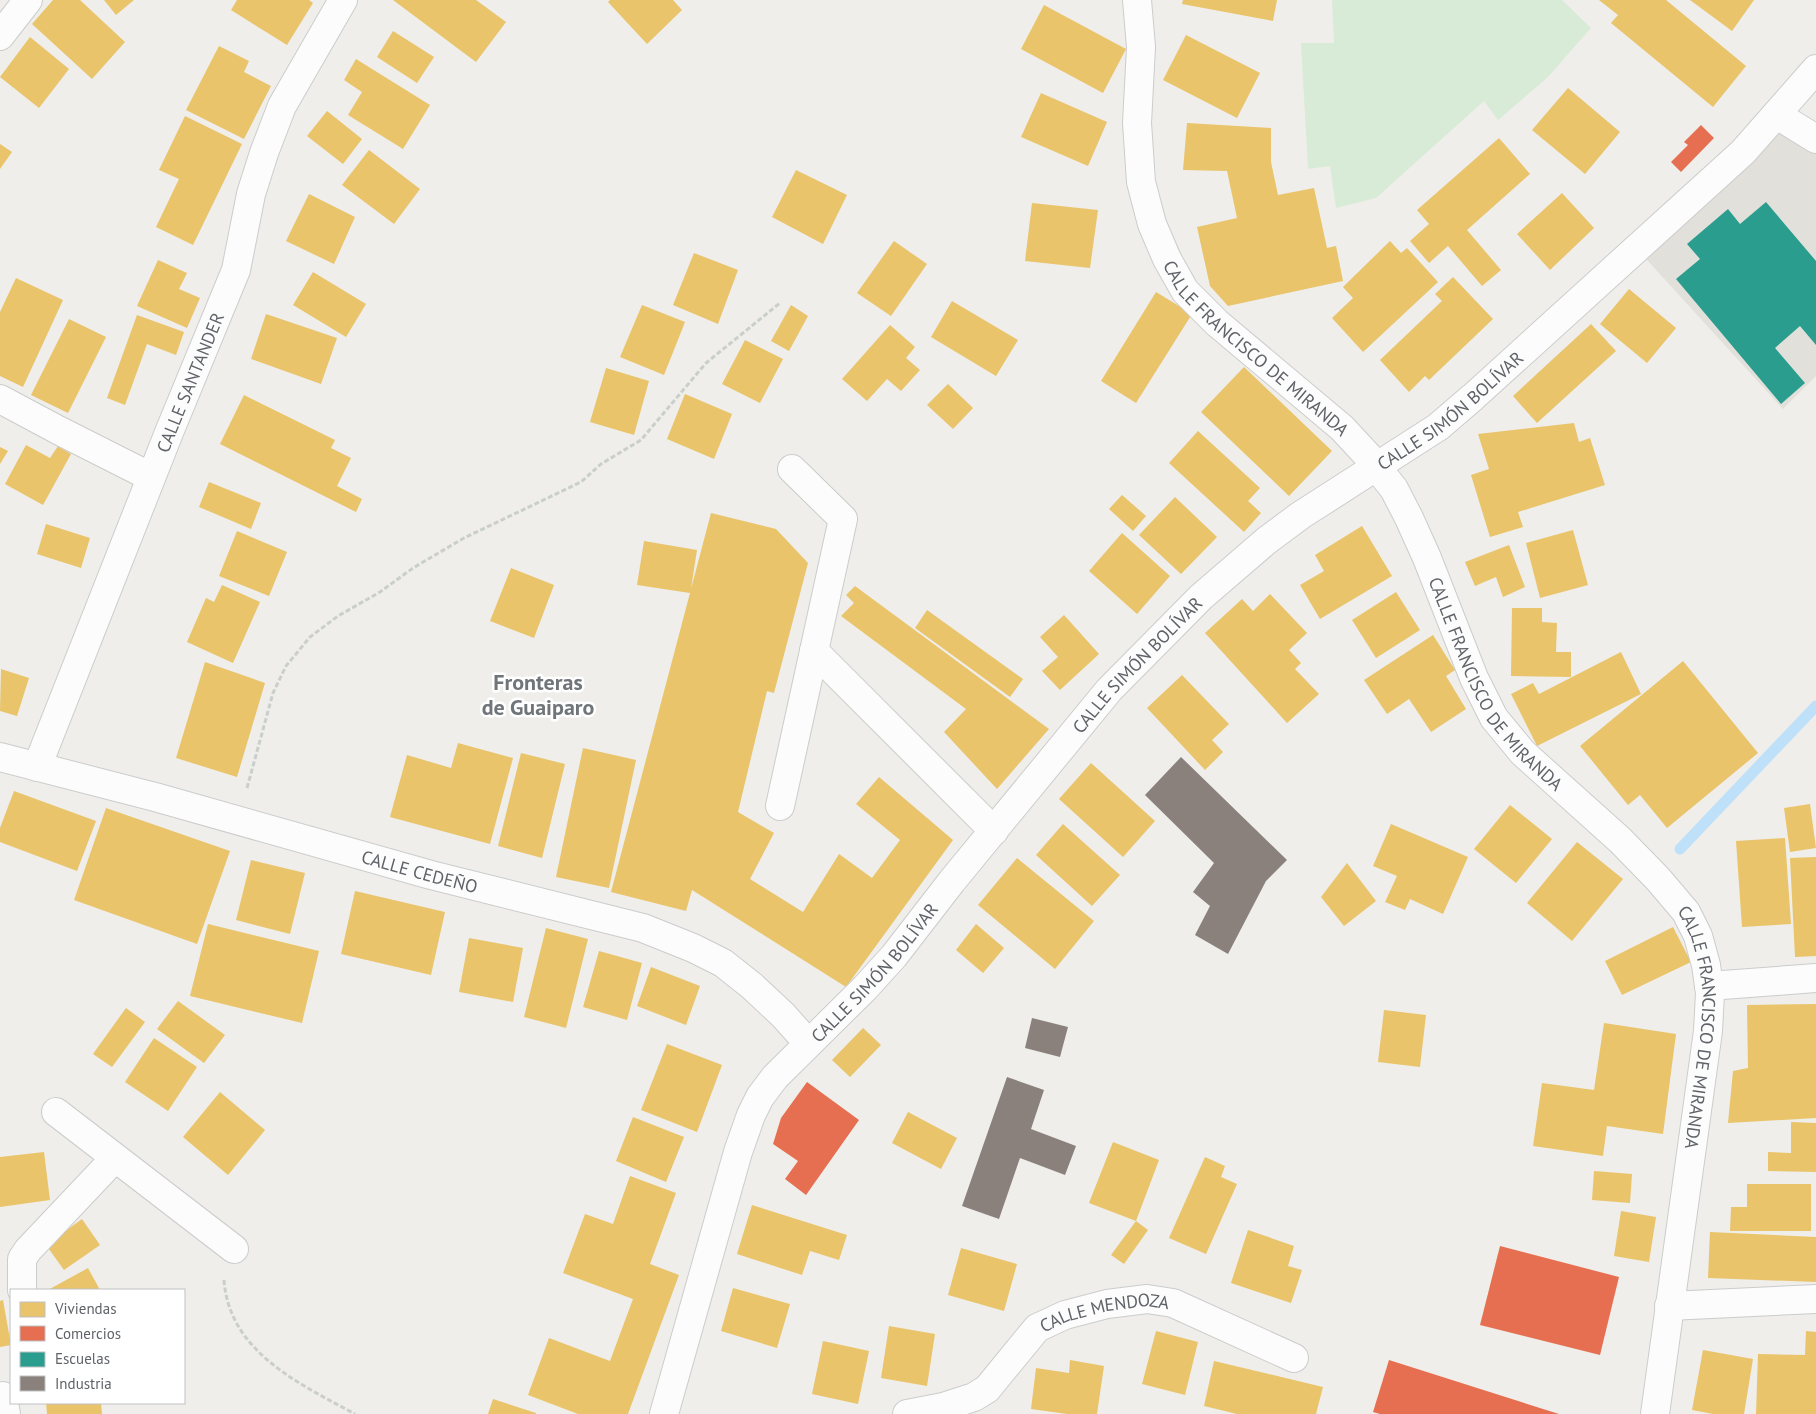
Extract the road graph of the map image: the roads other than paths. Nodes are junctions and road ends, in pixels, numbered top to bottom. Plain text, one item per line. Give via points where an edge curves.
1 (28, 0) edge
2 (343, 0) edge
3 (1137, 0) edge
4 (0, 36) edge
5 (1816, 69) edge
6 (1777, 115) junction
7 (1816, 139) edge
8 (0, 399) edge
9 (1376, 467) junction
10 (792, 469) dead end
11 (151, 477) junction
12 (814, 651) junction
13 (0, 758) edge
14 (37, 767) junction
15 (780, 806) dead end
16 (994, 831) junction
17 (1816, 978) edge
18 (1709, 986) junction
19 (808, 1043) junction
20 (56, 1112) dead end
21 (115, 1158) junction
22 (234, 1249) road end
23 (22, 1289) edge
24 (1816, 1298) edge
25 (1669, 1306) junction
26 (1294, 1358) dead end
27 (664, 1414) edge
28 (907, 1414) edge
29 (1655, 1414) edge

1 - 4 street
2 - 11 street, CALLE SANTANDER via 282,106 251,194 236,270
3 - 9 street, CALLE FRANCISCO DE MIRANDA via 1141,47 1137,123 1142,182 1152,224 1167,259 1185,291 1217,324 1342,428
5 - 6 street, CALLE SIMÓN BOLÍVAR
6 - 7 street
6 - 9 street, CALLE SIMÓN BOLÍVAR via 1743,152 1473,397 1438,426
8 - 11 street
9 - 16 street, CALLE SIMÓN BOLÍVAR via 1287,525 1200,597 1109,690
9 - 18 street, CALLE FRANCISCO DE MIRANDA via 1394,489 1409,518 1474,678 1494,718 1523,752 1620,840 1686,912 1698,936
10 - 12 street via 843,519
11 - 14 street, CALLE SANTANDER
12 - 15 street
12 - 16 street
13 - 14 street, CALLE CEDEÑO
14 - 19 street, CALLE CEDEÑO via 156,797 431,875 643,928 723,963 777,1009
16 - 19 street, CALLE SIMÓN BOLÍVAR via 866,988
17 - 18 street
18 - 25 street, CALLE FRANCISCO DE MIRANDA via 1708,1031
19 - 27 street, CALLE SIMÓN BOLÍVAR via 775,1077 751,1115
20 - 21 street
21 - 22 street
21 - 23 street via 28,1250 22,1259
24 - 25 street
25 - 29 street, CALLE FRANCISCO DE MIRANDA
26 - 28 street, CALLE MENDOZA via 1173,1303 1148,1299 1108,1304 1065,1315 1037,1328 987,1389 974,1397

